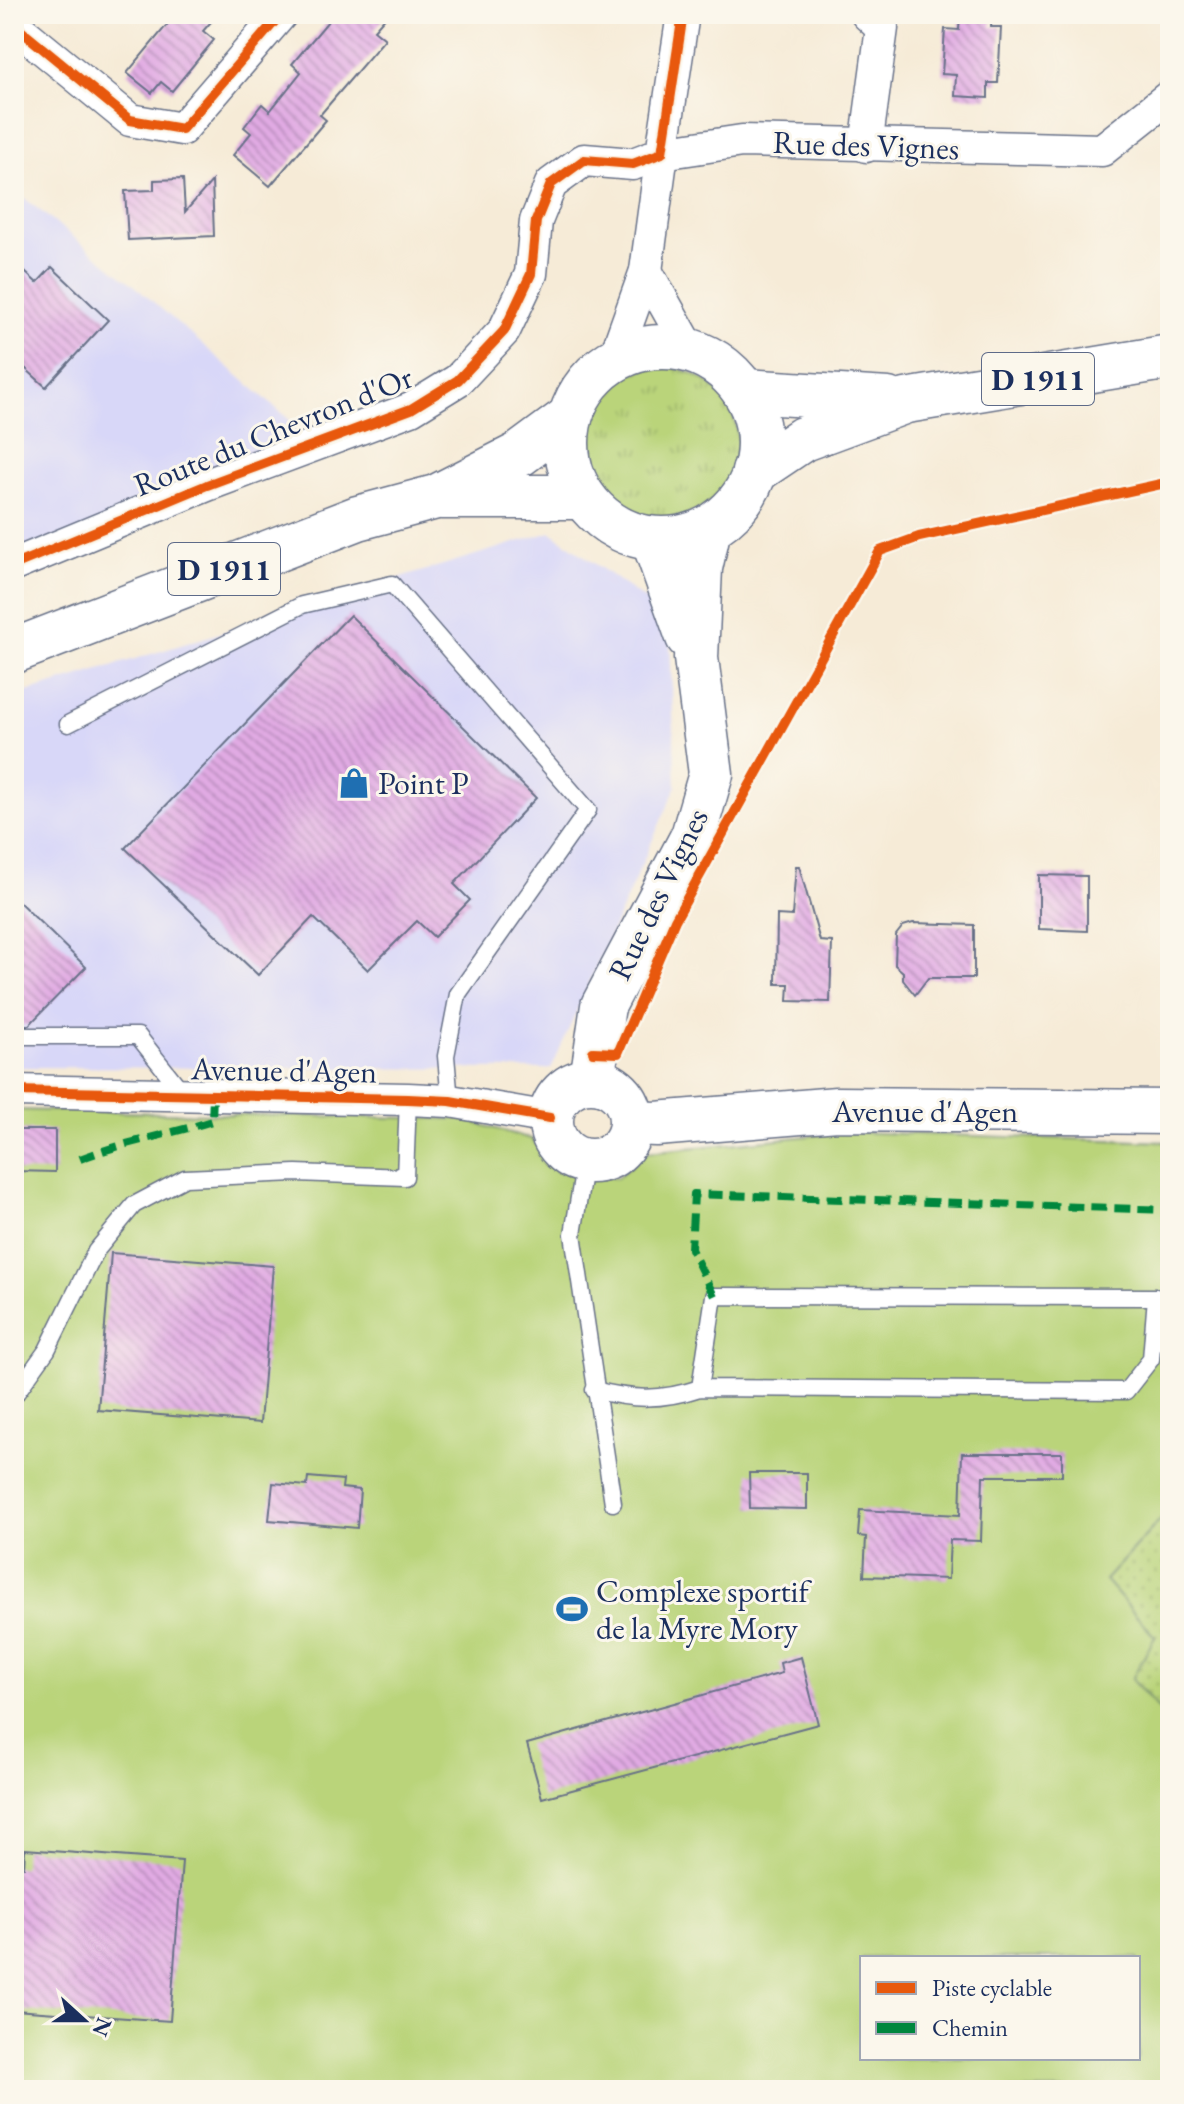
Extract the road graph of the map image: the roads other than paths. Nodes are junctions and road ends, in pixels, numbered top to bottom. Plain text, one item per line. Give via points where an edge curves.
1 (281, 14) edge
2 (683, 14) edge
3 (867, 14) edge
4 (14, 25) edge
5 (1170, 96) edge
6 (866, 146) junction
7 (662, 153) junction
8 (646, 271) junction
9 (691, 351) junction
10 (1170, 357) edge
11 (614, 360) junction
12 (744, 391) junction
13 (906, 401) junction
14 (570, 417) junction
15 (754, 472) junction
16 (436, 497) junction
17 (583, 497) junction
18 (709, 528) junction
19 (653, 539) junction
20 (14, 565) edge
21 (14, 651) edge
22 (696, 658) junction
23 (68, 724) dead end
24 (14, 1036) edge
25 (592, 1080) junction
26 (14, 1091) edge
27 (184, 1094) junction
28 (408, 1099) junction
29 (450, 1101) junction
30 (1170, 1112) edge
31 (550, 1118) junction
32 (632, 1123) junction
33 (585, 1161) junction
34 (1163, 1295) edge
35 (700, 1388) junction
36 (594, 1390) junction
37 (14, 1396) edge
38 (613, 1503) dead end

1 - 4 street via 182,129 130,120
2 - 7 street
3 - 6 street via 882,28
5 - 6 street, Rue des Vignes via 1102,150
6 - 7 street, Rue des Vignes via 742,141
7 - 8 street
7 - 20 street, Route du Chevron d'Or via 633,164 584,160 551,184 536,221 531,274 504,331 458,380 411,409
8 - 9 street
8 - 11 street
9 - 11 main road via 652,348
9 - 12 main road via 730,374
10 - 13 main road, D 1911
11 - 14 main road via 595,375
12 - 13 main road, D 1911
12 - 15 main road via 756,417 759,445
13 - 15 main road, D 1911 via 803,439
14 - 16 main road, D 1911 via 520,454
14 - 17 main road via 571,472
15 - 18 main road via 737,504
16 - 17 main road, D 1911
16 - 21 main road, D 1911 via 358,518
17 - 19 main road via 614,525
18 - 19 main road via 682,538
18 - 22 main road, Rue des Vignes via 700,568
19 - 22 main road, Rue des Vignes
22 - 25 main road, Rue des Vignes via 711,774 693,836 603,1006
23 - 29 lane via 302,605 392,584 588,810 458,994 446,1056
24 - 27 lane via 138,1036
25 - 31 main road via 560,1095
25 - 32 main road via 625,1098
26 - 27 street, Avenue d'Agen
27 - 28 street, Avenue d'Agen
28 - 29 street, Avenue d'Agen
28 - 37 lane via 405,1177 296,1173 185,1178 134,1205 96,1251 47,1350
29 - 31 street, Avenue d'Agen
30 - 32 main road, Avenue d'Agen via 837,1109
31 - 33 main road via 564,1151
32 - 33 main road via 622,1148 599,1161
33 - 36 lane via 573,1234
34 - 35 lane via 1151,1359 1126,1391
34 - 35 lane via 714,1296
35 - 36 lane via 670,1398 635,1400
36 - 38 lane

